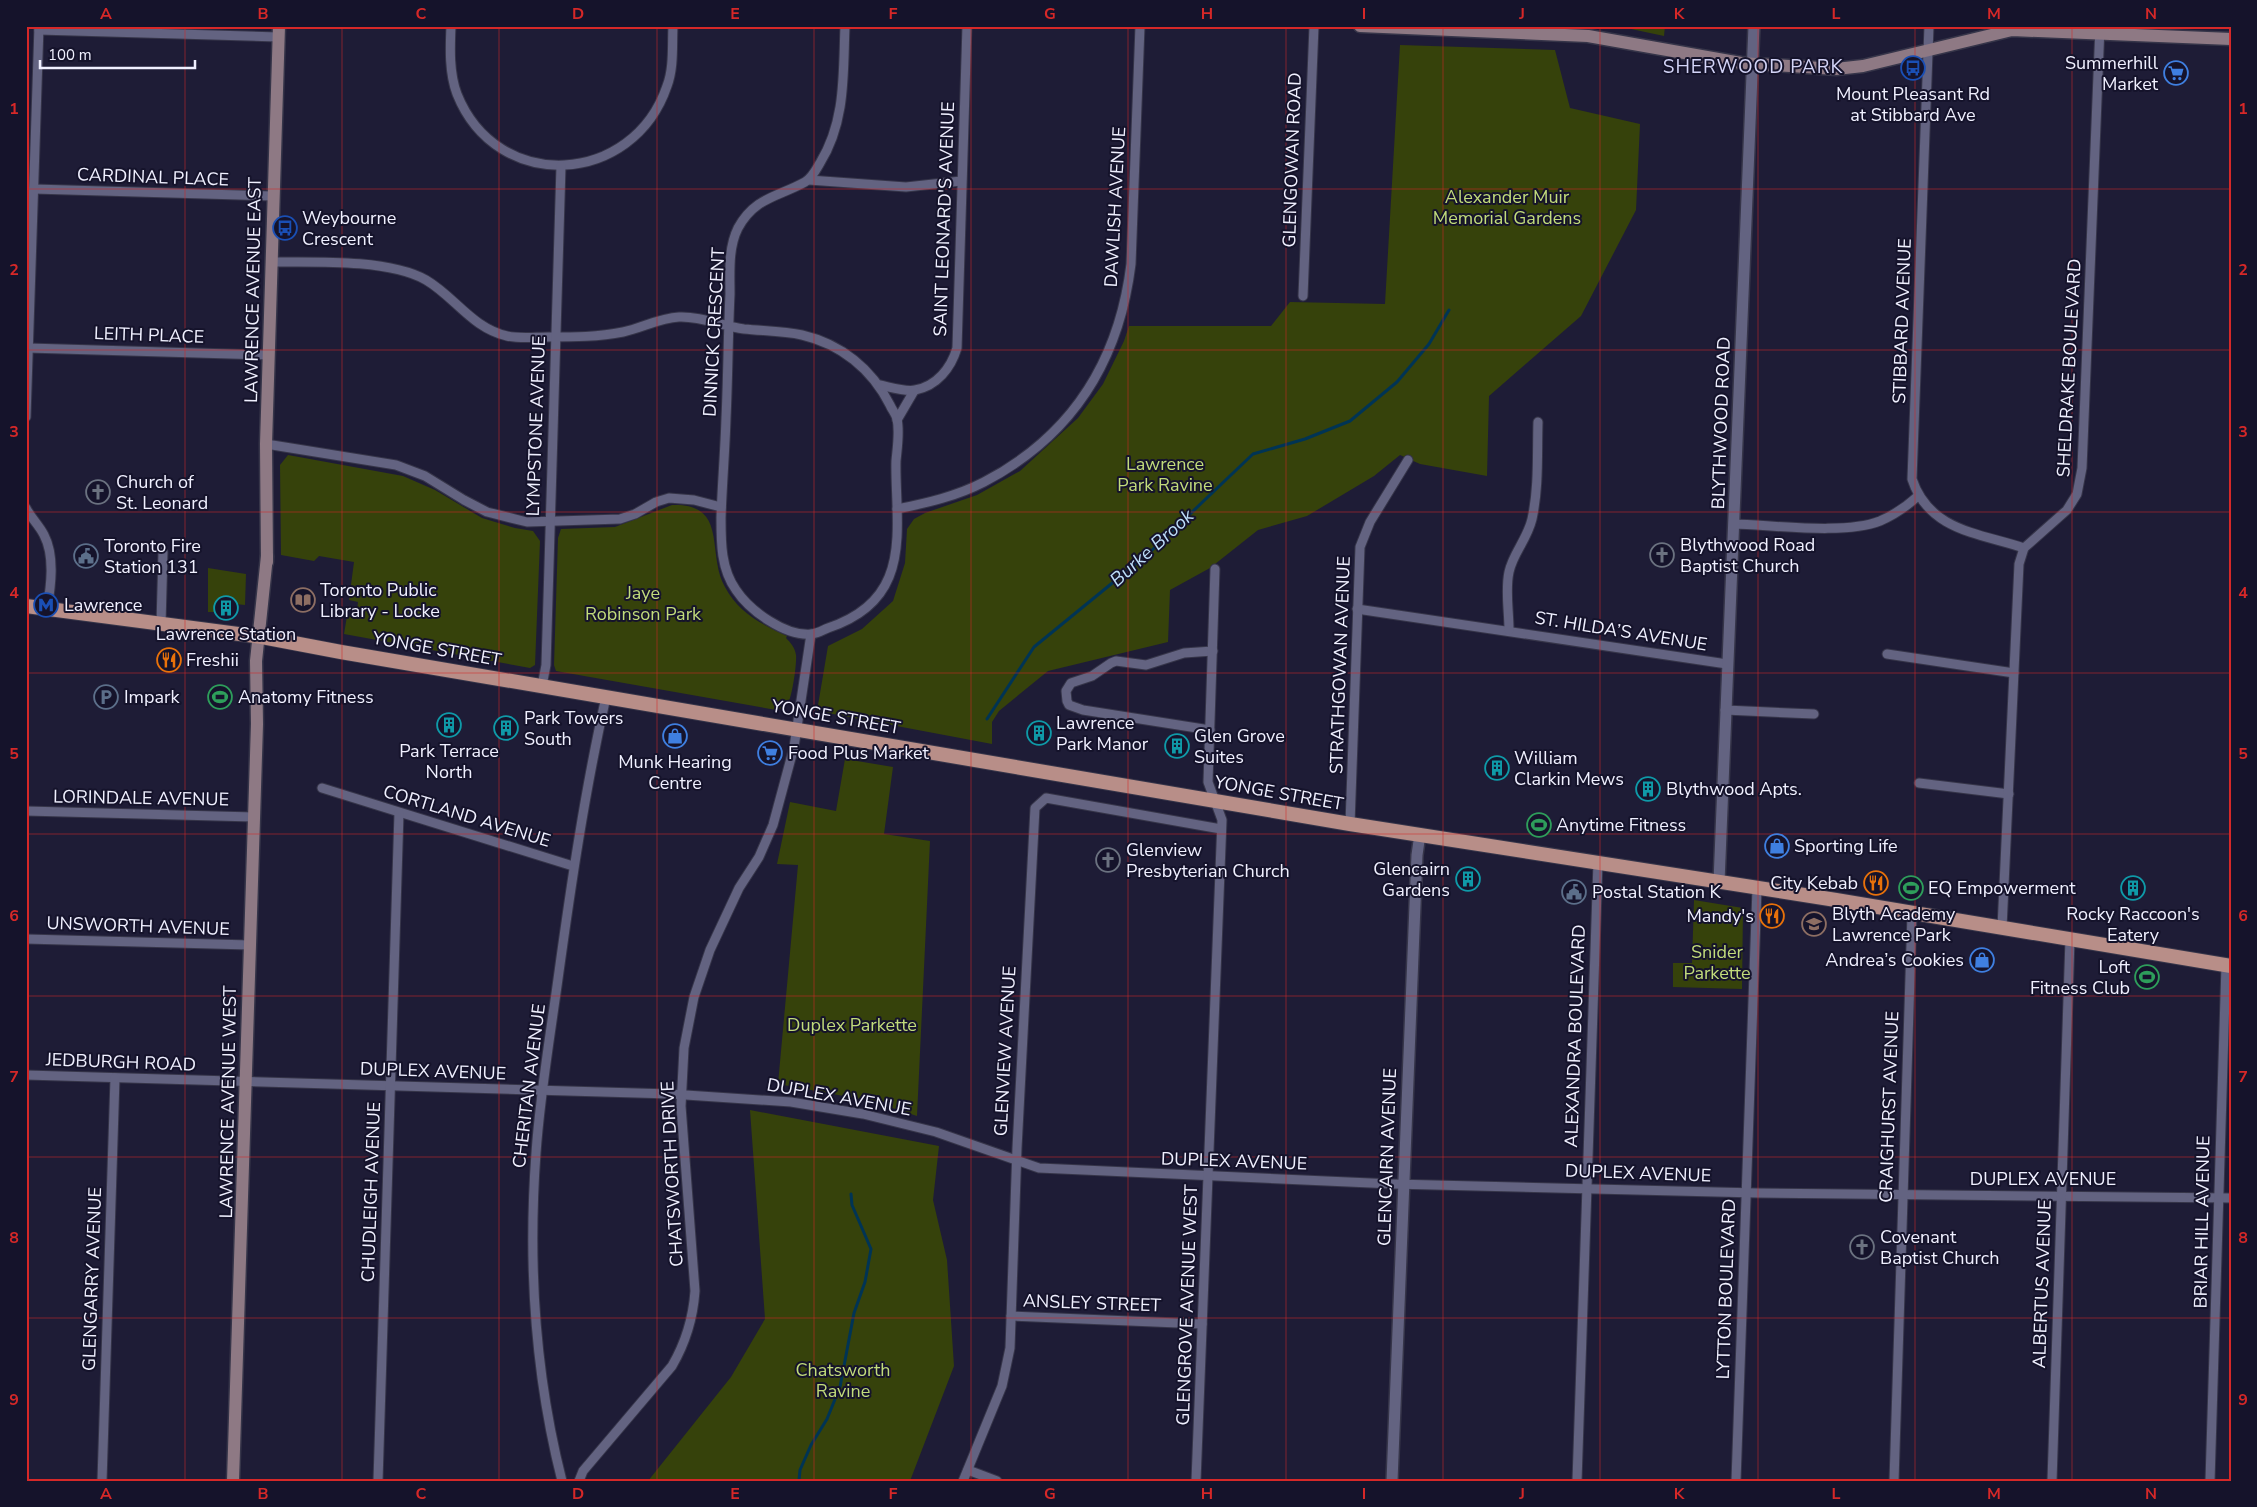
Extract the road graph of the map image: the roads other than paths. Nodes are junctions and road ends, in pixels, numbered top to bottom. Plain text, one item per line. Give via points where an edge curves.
1 (451, 26) edge
2 (672, 26) edge
3 (845, 26) edge
4 (967, 26) edge
5 (1140, 26) edge
6 (1314, 26) edge
7 (1360, 26) edge
8 (1754, 26) edge
9 (1929, 26) edge
10 (1375, 27) edge
11 (39, 28) edge
12 (2100, 30) edge
13 (278, 32) edge
14 (2231, 39) edge
15 (1928, 50) junction
16 (1753, 64) junction
17 (31, 122) edge
18 (560, 166) junction
19 (809, 180) junction
20 (961, 181) junction
21 (34, 189) junction
22 (272, 196) junction
23 (271, 262) junction
24 (1303, 296) dead end
25 (728, 326) junction
26 (556, 337) junction
27 (28, 348) junction
28 (268, 354) junction
29 (880, 385) junction
30 (914, 391) junction
31 (26, 417) edge
32 (897, 420) junction
33 (1538, 422) dead end
34 (266, 444) junction
35 (1408, 460) dead end
36 (1918, 496) junction
37 (721, 507) junction
38 (26, 508) edge
39 (897, 509) junction
40 (549, 520) junction
41 (1734, 524) junction
42 (2024, 548) junction
43 (163, 552) dead end
44 (1215, 569) dead end
45 (26, 606) edge
46 (47, 609) junction
47 (1357, 609) junction
48 (161, 624) junction
49 (1509, 630) junction
50 (810, 634) junction
51 (262, 637) junction
52 (1213, 651) junction
53 (1887, 654) dead end
54 (1727, 664) junction
55 (2014, 673) junction
56 (542, 686) junction
57 (606, 697) junction
58 (1725, 710) junction
59 (1814, 714) dead end
60 (797, 729) junction
61 (1210, 730) junction
62 (1919, 783) dead end
63 (322, 788) dead end
64 (2009, 794) junction
65 (1215, 801) junction
66 (26, 811) edge
67 (399, 813) junction
68 (254, 817) junction
69 (1350, 824) junction
70 (1221, 829) junction
71 (1420, 834) junction
72 (1598, 862) junction
73 (573, 866) junction
74 (1719, 882) junction
75 (1757, 888) junction
76 (1912, 914) junction
77 (2002, 928) junction
78 (26, 939) edge
79 (2070, 939) junction
80 (250, 945) junction
81 (2228, 965) edge
82 (26, 1075) edge
83 (115, 1078) junction
84 (245, 1082) junction
85 (390, 1087) junction
86 (543, 1091) junction
87 (681, 1095) junction
88 (1016, 1161) junction
89 (1208, 1177) junction
90 (1403, 1184) junction
91 (1586, 1188) junction
92 (1745, 1193) junction
93 (1902, 1194) junction
94 (2060, 1196) junction
95 (2218, 1197) junction
96 (2231, 1198) edge
97 (1011, 1316) junction
98 (1202, 1324) junction
99 (968, 1470) junction
100 (102, 1481) edge
101 (233, 1481) edge
102 (378, 1481) edge
103 (562, 1481) edge
104 (578, 1481) edge
105 (964, 1481) edge
106 (997, 1481) edge
107 (1196, 1481) edge
108 (1392, 1481) edge
109 (1577, 1481) edge
110 (1736, 1481) edge
111 (1894, 1481) edge
112 (2052, 1481) edge
113 (2210, 1481) edge

1 - 18 street via 454,83 471,119 488,138 508,152 533,162
2 - 18 street via 668,85 646,126 611,153 586,163
3 - 19 street via 840,116 824,156
4 - 20 street, SAINT LEONARD'S AVENUE
5 - 39 street, DAWLISH AVENUE via 1132,264 1118,331 1102,366 1071,412 1022,458 964,491
6 - 24 street, GLENGOWAN ROAD
7 - 10 main road
8 - 16 street, BLYTHWOOD ROAD
9 - 15 street, STIBBARD AVENUE
10 - 16 main road via 1588,36
11 - 13 street
11 - 17 street
12 - 14 main road
12 - 15 main road via 2012,30
12 - 42 street, SHELDRAKE BOULEVARD via 2082,468 2077,494 2066,510
13 - 22 main road, LAWRENCE AVENUE EAST
15 - 16 main road via 1847,68
15 - 36 street, STIBBARD AVENUE via 1912,479
16 - 41 street, BLYTHWOOD ROAD
17 - 21 street
18 - 26 street, LYMPSTONE AVENUE
19 - 20 street via 906,187
19 - 25 street, DINNICK CRESCENT via 765,199 746,216 737,230 732,248
20 - 30 street, SAINT LEONARD'S AVENUE via 957,348 943,375
21 - 22 street, CARDINAL PLACE
21 - 27 street
22 - 23 main road, LAWRENCE AVENUE EAST
23 - 26 street via 398,268 437,288 466,316 486,328 511,337
23 - 28 main road, LAWRENCE AVENUE EAST
25 - 26 street via 677,317 605,335
25 - 29 street via 801,335 822,341 854,359
25 - 37 street, DINNICK CRESCENT
26 - 40 street, LYMPSTONE AVENUE
27 - 28 street, LEITH PLACE
27 - 31 street
28 - 34 main road, LAWRENCE AVENUE EAST
29 - 30 street
29 - 32 street
30 - 32 street
32 - 39 street
33 - 49 street via 1532,517 1525,541 1509,572
34 - 40 street via 396,465 425,476 497,516 534,523
34 - 51 main road, LAWRENCE AVENUE EAST via 267,556
35 - 47 street, STRATHGOWAN AVENUE via 1363,535
36 - 41 street via 1880,521 1851,528
36 - 42 street, STIBBARD AVENUE via 1932,512 1953,526
37 - 40 street via 669,498 620,519
37 - 50 street, DINNICK CRESCENT via 723,558 731,583 740,596 767,620
38 - 46 street via 49,548
39 - 50 street via 892,570 882,592 863,612 851,619
40 - 56 street, LYMPSTONE AVENUE via 546,665
41 - 54 street, BLYTHWOOD ROAD
42 - 55 street via 2020,564
43 - 48 street
44 - 52 street, GLENGROVE AVENUE WEST
45 - 46 main road, YONGE STREET
46 - 48 main road, YONGE STREET
47 - 49 street, ST. HILDA’S AVENUE
47 - 69 street, STRATHGOWAN AVENUE
48 - 51 main road, YONGE STREET
49 - 54 street, ST. HILDA’S AVENUE
50 - 60 street, CHATSWORTH DRIVE
51 - 56 main road, YONGE STREET
51 - 68 main road, LAWRENCE AVENUE WEST via 263,697 257,724
52 - 61 street, GLENGROVE AVENUE WEST
52 - 61 street via 1184,653 1146,665 1116,661 1092,676 1071,683 1066,691 1069,704 1083,710
53 - 55 street
54 - 58 street, BLYTHWOOD ROAD
55 - 64 street
56 - 57 main road, YONGE STREET
57 - 60 main road, YONGE STREET
57 - 73 street, CHERITAN AVENUE
58 - 59 street
58 - 74 street, BLYTHWOOD ROAD
60 - 65 main road, YONGE STREET
60 - 87 street, CHATSWORTH DRIVE via 767,842 730,905 694,997 684,1048
61 - 65 street, GLENGROVE AVENUE WEST via 1208,782
62 - 64 street
63 - 67 street, CORTLAND AVENUE
64 - 77 street
65 - 69 main road, YONGE STREET
65 - 70 street, GLENGROVE AVENUE WEST via 1222,820
66 - 68 street, LORINDALE AVENUE
67 - 73 street, CORTLAND AVENUE
67 - 85 street, CHUDLEIGH AVENUE
68 - 80 main road, LAWRENCE AVENUE WEST
69 - 71 main road, YONGE STREET
70 - 88 street, GLENVIEW AVENUE via 1046,798 1035,808
70 - 89 street, GLENGROVE AVENUE WEST
71 - 72 main road, YONGE STREET
71 - 90 street, GLENCAIRN AVENUE
72 - 74 main road, YONGE STREET
72 - 91 street, ALEXANDRA BOULEVARD
73 - 86 street, CHERITAN AVENUE
74 - 75 main road, YONGE STREET
75 - 76 main road, YONGE STREET
75 - 92 street, LYTTON BOULEVARD
76 - 77 main road, YONGE STREET
76 - 93 street, CRAIGHURST AVENUE
77 - 79 main road, YONGE STREET
78 - 80 street, UNSWORTH AVENUE
79 - 81 main road, YONGE STREET
79 - 94 street, ALBERTUS AVENUE
80 - 84 main road, LAWRENCE AVENUE WEST
81 - 95 street, BRIAR HILL AVENUE
82 - 83 street, JEDBURGH ROAD
83 - 84 street, JEDBURGH ROAD
83 - 100 street, GLENGARRY AVENUE
84 - 85 street, DUPLEX AVENUE
84 - 101 main road, LAWRENCE AVENUE WEST
85 - 86 street, DUPLEX AVENUE
85 - 102 street, CHUDLEIGH AVENUE
86 - 87 street, DUPLEX AVENUE
86 - 103 street, CHERITAN AVENUE via 534,1188 533,1259 538,1340 549,1424
87 - 88 street, DUPLEX AVENUE via 791,1102 864,1114 936,1132
87 - 104 street, CHATSWORTH DRIVE via 695,1291 693,1316 682,1349 672,1366 583,1470
88 - 89 street, DUPLEX AVENUE via 1039,1168
88 - 97 street, GLENVIEW AVENUE
89 - 90 street, DUPLEX AVENUE
89 - 98 street, GLENGROVE AVENUE WEST
90 - 91 street, DUPLEX AVENUE
90 - 108 street, GLENCAIRN AVENUE
91 - 92 street, DUPLEX AVENUE
91 - 109 street, ALEXANDRA BOULEVARD
92 - 93 street, DUPLEX AVENUE
92 - 110 street, LYTTON BOULEVARD
93 - 94 street, DUPLEX AVENUE
93 - 111 street, CRAIGHURST AVENUE
94 - 95 street, DUPLEX AVENUE
94 - 112 street, ALBERTUS AVENUE
95 - 96 street, DUPLEX AVENUE
95 - 113 street, BRIAR HILL AVENUE
97 - 98 street, ANSLEY STREET
97 - 99 street, GLENVIEW AVENUE via 1010,1348 1002,1386
98 - 107 street, GLENGROVE AVENUE WEST
99 - 105 street, GLENVIEW AVENUE
99 - 106 street

